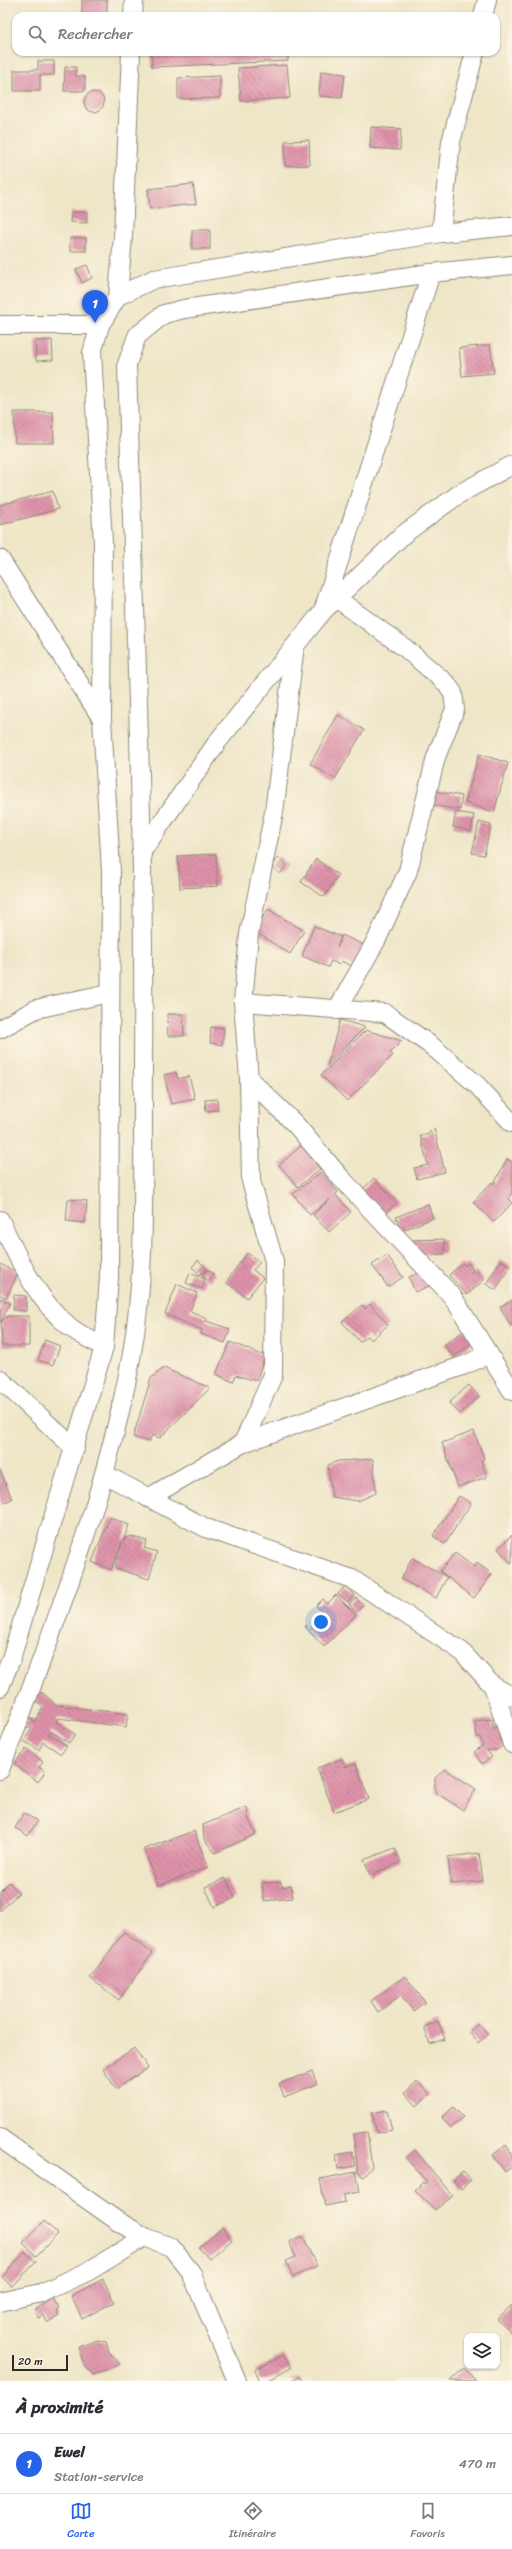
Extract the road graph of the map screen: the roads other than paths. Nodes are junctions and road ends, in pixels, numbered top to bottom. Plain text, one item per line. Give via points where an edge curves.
1 (134, 0) edge
2 (487, 0) edge
3 (133, 12) edge
4 (483, 12) edge
5 (132, 56) edge
6 (474, 56) edge
7 (512, 226) edge
8 (441, 233) junction
9 (512, 265) edge
10 (431, 273) junction
11 (118, 296) junction
12 (0, 325) edge
13 (100, 325) junction
14 (512, 465) edge
15 (0, 559) edge
16 (336, 598) junction
17 (323, 611) junction
18 (295, 646) junction
19 (102, 719) junction
20 (141, 853) junction
21 (109, 993) junction
22 (243, 1002) junction
23 (337, 1010) junction
24 (0, 1030) edge
25 (249, 1079) junction
26 (512, 1123) edge
27 (0, 1220) edge
28 (104, 1347) junction
29 (489, 1354) junction
30 (0, 1379) edge
31 (512, 1391) edge
32 (243, 1443) junction
33 (75, 1449) junction
34 (104, 1474) junction
35 (148, 1498) junction
36 (0, 1686) edge
37 (493, 1686) junction
38 (512, 1696) edge
39 (512, 1744) edge
40 (0, 1770) edge
41 (0, 2138) edge
42 (145, 2237) junction
43 (0, 2302) edge
44 (237, 2381) edge

1 - 3 street
2 - 4 street
5 - 11 street
6 - 8 street via 451,142
7 - 8 street
8 - 11 street via 154,279
9 - 10 street
10 - 17 street
10 - 20 street via 184,309 164,314 137,336 127,364
11 - 13 street
12 - 13 street
13 - 19 street via 92,353 103,543
14 - 16 street via 459,494 404,534
15 - 19 street
16 - 17 street
16 - 23 street via 405,648 447,684 455,708 436,757 408,872 377,938
17 - 18 street
18 - 20 street via 218,741
18 - 22 street via 274,812 249,934
19 - 21 street via 111,871
20 - 34 street via 144,989 141,1284 132,1353
21 - 24 street via 36,1009
21 - 28 street via 109,1277
22 - 23 street
22 - 25 street
23 - 26 street via 385,1013 433,1047 477,1085
25 - 29 street via 296,1125 341,1178 452,1296
25 - 32 street via 251,1181 274,1261 273,1375
27 - 28 street via 18,1260 48,1305 70,1327
28 - 33 street
29 - 31 street
29 - 32 street via 465,1365
30 - 33 street
32 - 35 street
33 - 36 street via 11,1659
34 - 35 street
34 - 40 street via 39,1666
35 - 37 street via 206,1528 352,1579 461,1651
37 - 38 street
37 - 39 street
41 - 42 street via 116,2220
42 - 43 street via 87,2272 41,2293
42 - 44 street via 171,2247 190,2272

